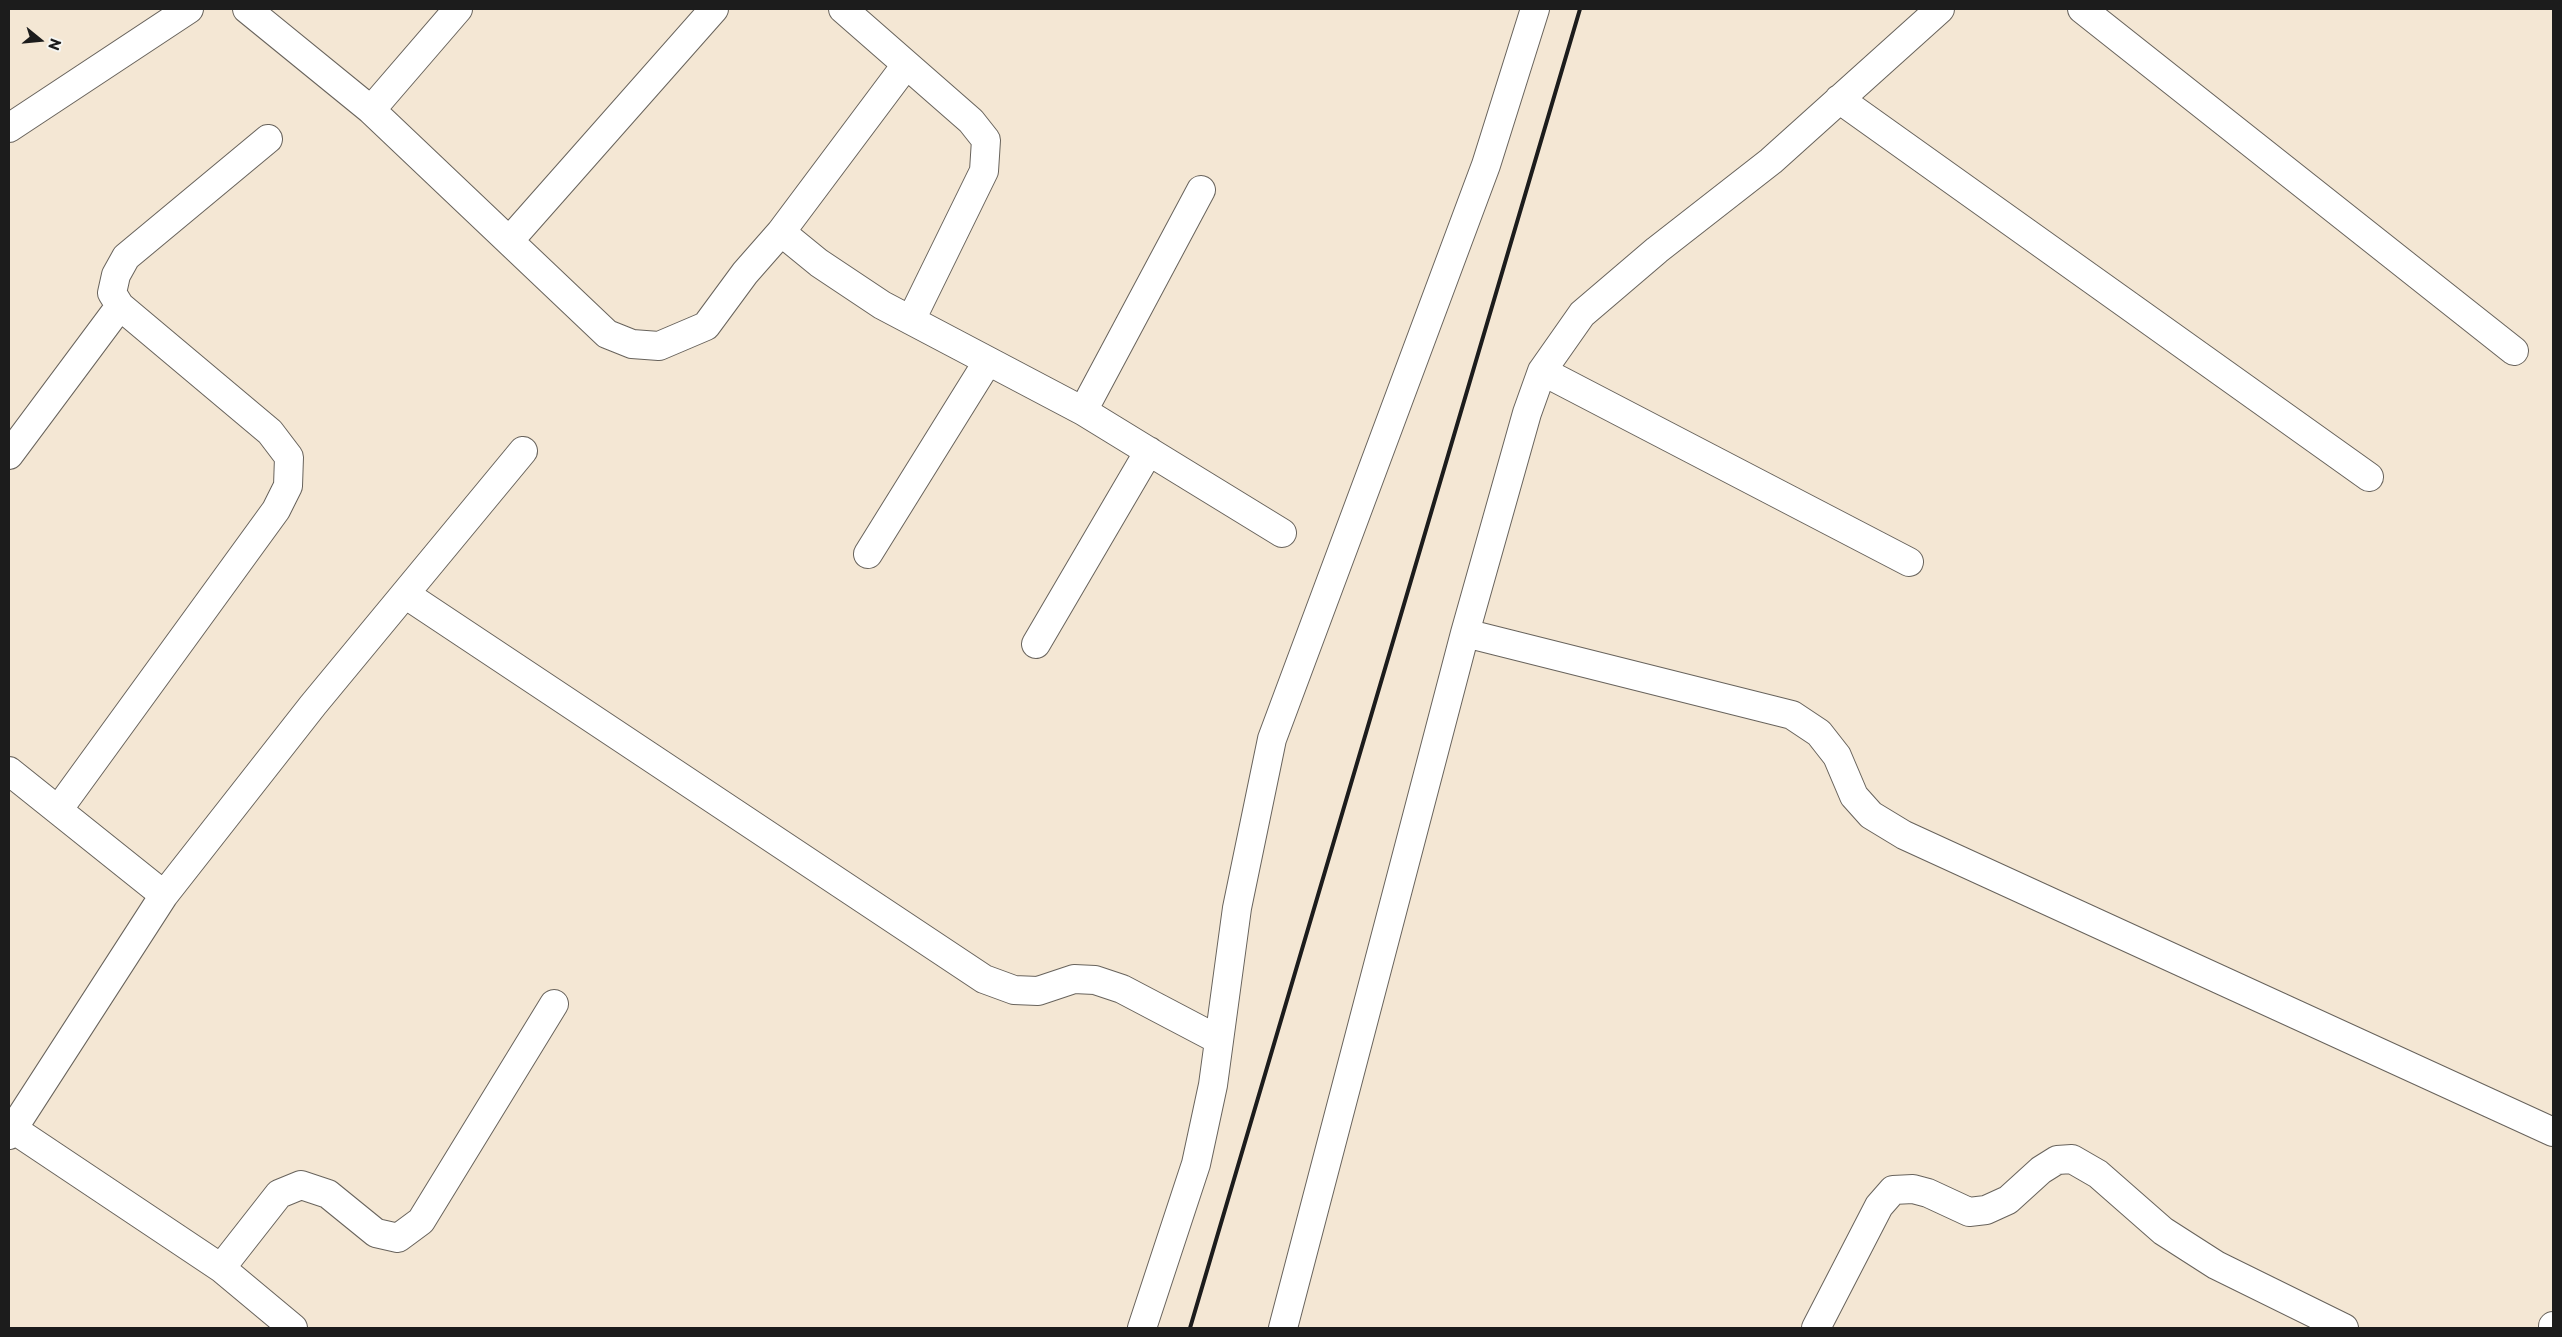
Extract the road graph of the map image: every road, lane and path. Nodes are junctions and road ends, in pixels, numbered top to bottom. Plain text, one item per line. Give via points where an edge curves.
1 (190, 9) edge
2 (247, 9) edge
3 (458, 9) edge
4 (714, 9) edge
5 (843, 9) edge
6 (1535, 9) edge
7 (1940, 9) edge
8 (2082, 9) edge
9 (906, 66) junction
10 (1839, 99) junction
11 (371, 110) junction
12 (9, 128) edge
13 (268, 139) dead end
14 (1201, 190) dead end
15 (781, 232) junction
16 (509, 241) junction
17 (120, 306) junction
18 (911, 320) junction
19 (2514, 351) dead end
20 (988, 361) junction
21 (1542, 371) junction
22 (1083, 411) junction
23 (523, 451) dead end
24 (1149, 451) junction
25 (9, 455) edge
26 (2369, 477) dead end
27 (1282, 533) dead end
28 (868, 554) dead end
29 (1909, 562) dead end
30 (405, 594) junction
31 (1465, 633) junction
32 (1036, 644) dead end
33 (9, 770) edge
34 (58, 810) junction
35 (164, 895) junction
36 (554, 1004) dead end
37 (1219, 1040) junction
38 (11, 1132) edge
39 (2553, 1132) edge
40 (221, 1268) junction
41 (293, 1328) edge
42 (1142, 1328) edge
43 (1282, 1328) edge
44 (1816, 1328) edge
45 (2344, 1328) edge

1 - 12 street
2 - 11 street
3 - 11 street
4 - 16 street
5 - 9 street
6 - 37 street via 1486,165 1272,739 1237,908
7 - 10 street
8 - 19 street
9 - 15 street
9 - 18 street via 971,121 986,140 984,171
10 - 21 street via 1770,161 1582,314
10 - 26 street
11 - 16 street
13 - 17 street via 126,257 116,275 112,293
14 - 22 street
15 - 16 street via 745,273 706,326 659,346 632,344 607,334
15 - 18 street via 819,263
17 - 25 street
17 - 34 street via 270,432 289,457 288,486 276,510
18 - 20 street
20 - 22 street
20 - 28 street
21 - 29 street
21 - 31 street
22 - 24 street
23 - 30 street
24 - 27 street
24 - 32 street
30 - 35 street
30 - 37 street via 984,979 1014,990 1038,991 1074,979 1095,980 1122,988
31 - 39 street via 1792,715 1819,733 1837,756 1854,796 1871,815 1904,835
31 - 43 street
33 - 34 street
34 - 35 street
35 - 38 street
36 - 40 street via 421,1221 398,1238 376,1233 328,1194 301,1185 279,1194
37 - 42 street via 1196,1164
38 - 40 street
40 - 41 street
44 - 45 street via 1878,1206 1893,1190 1912,1189 1928,1193 1970,1212 1986,1210 2008,1200 2057,1160 2072,1159 2098,1174 2163,1231 2216,1264

